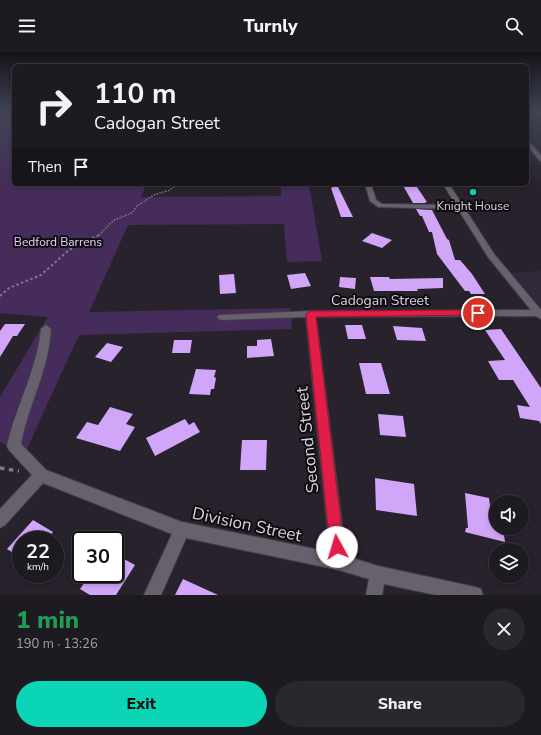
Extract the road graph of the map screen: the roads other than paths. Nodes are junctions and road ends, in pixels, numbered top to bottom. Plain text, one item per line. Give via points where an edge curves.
1 (529, 144) edge
2 (541, 159) edge
3 (369, 186) edge
4 (447, 186) edge
5 (461, 207) junction
6 (311, 314) junction
7 (540, 314) edge
8 (222, 317) dead end
9 (46, 329) dead end
10 (41, 475) junction
11 (0, 520) edge
12 (182, 530) junction
13 (338, 562) junction
14 (378, 574) junction
15 (152, 595) edge
16 (374, 595) edge
17 (475, 595) edge

1 - 2 street
3 - 5 street via 374,201 380,206
4 - 5 street
5 - 7 street via 491,255
6 - 7 street, Cadogan Street
6 - 8 street, Cadogan Street
6 - 13 street, Second Street
9 - 10 street via 46,344 37,378 17,429 14,446
10 - 11 street
10 - 12 street, Division Street
12 - 13 street, Division Street
12 - 15 street
13 - 14 street, Division Street
14 - 16 street
14 - 17 street, Division Street

